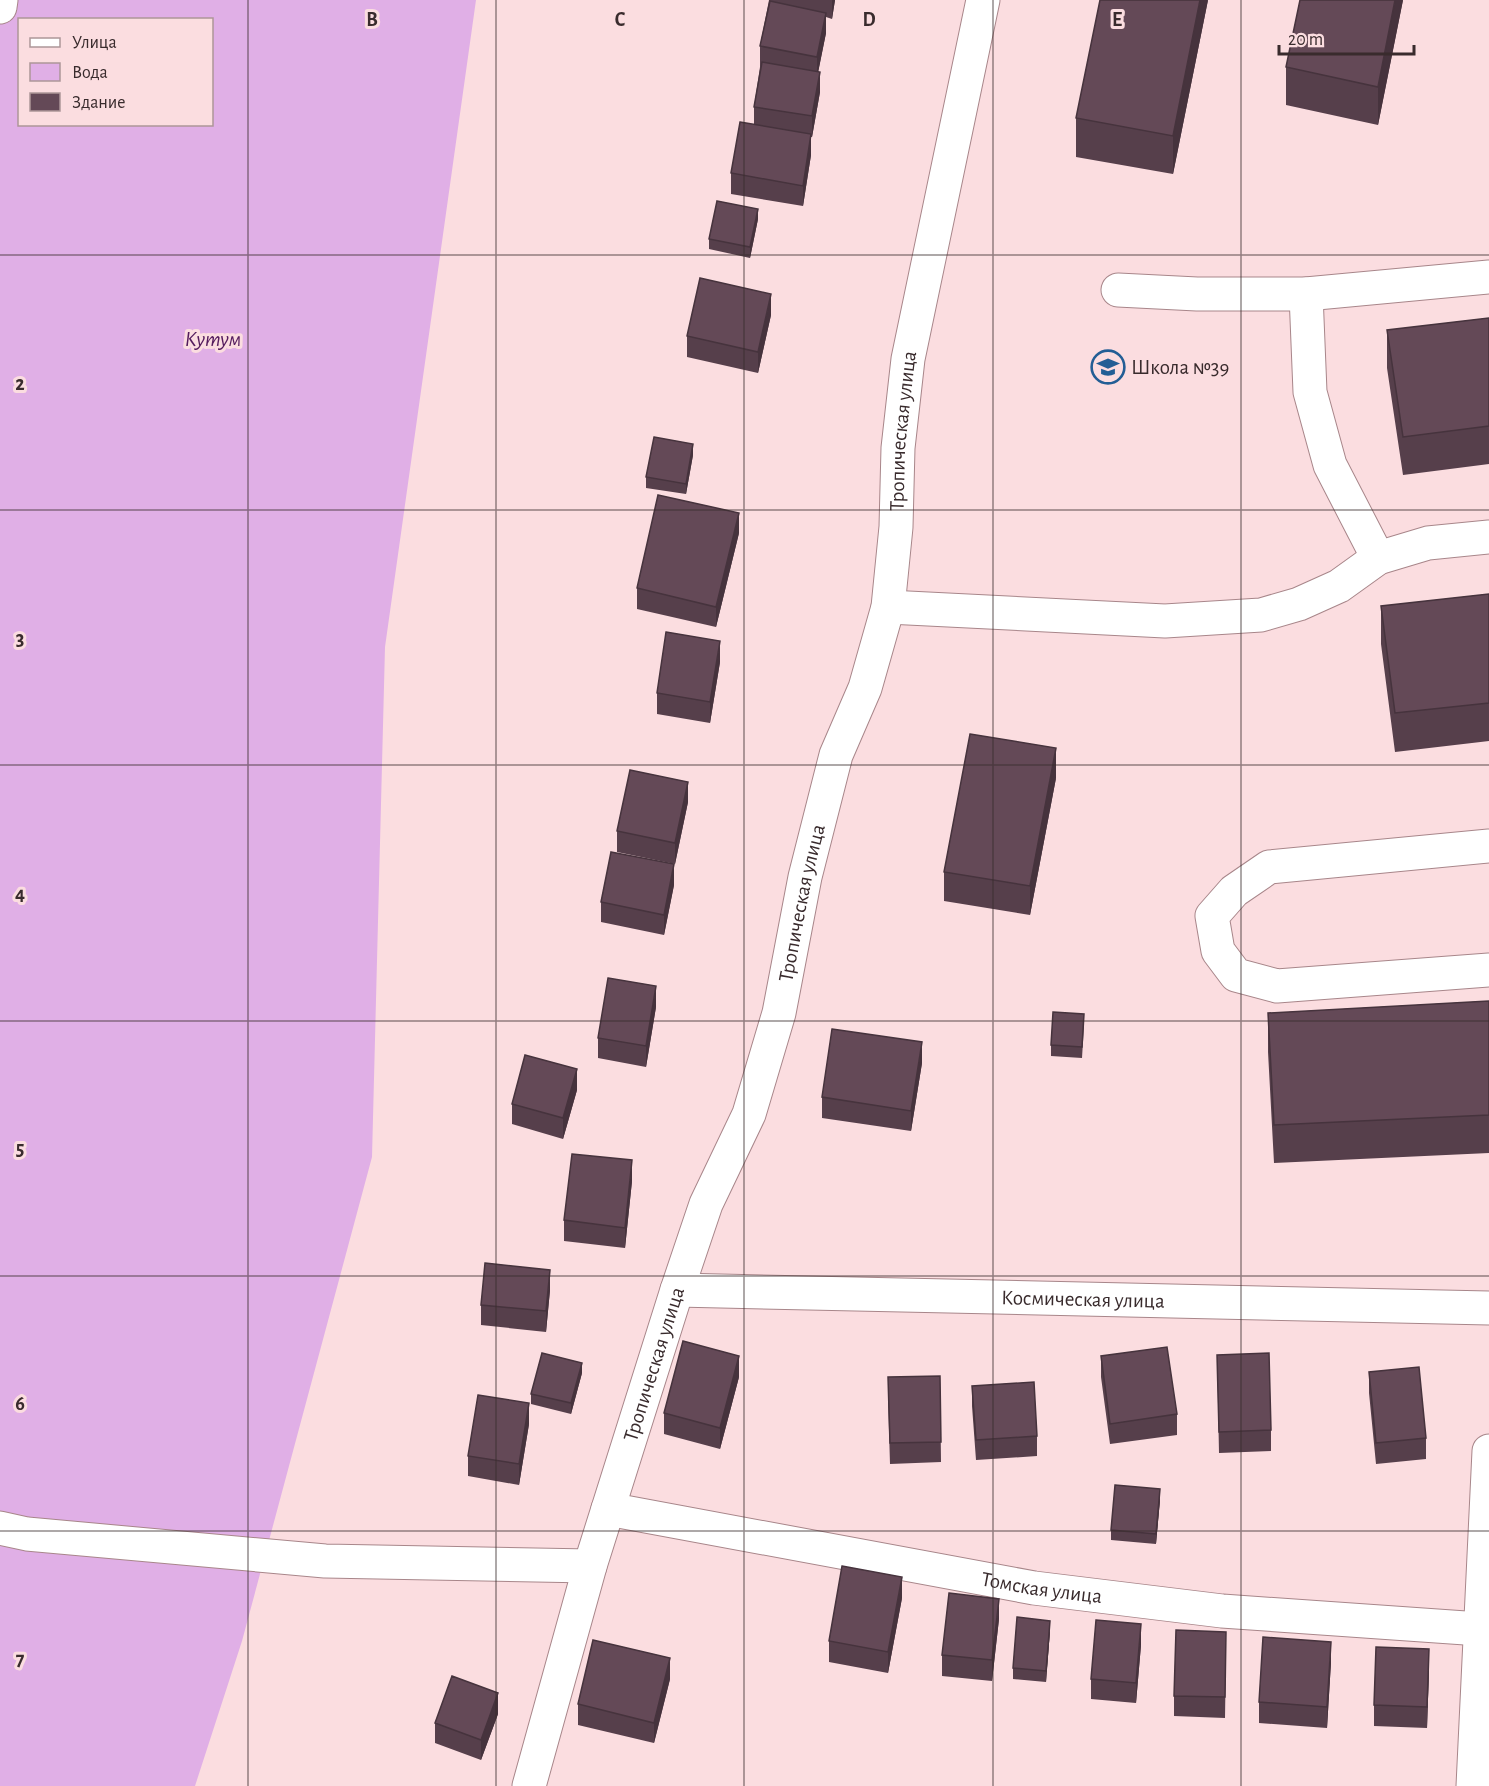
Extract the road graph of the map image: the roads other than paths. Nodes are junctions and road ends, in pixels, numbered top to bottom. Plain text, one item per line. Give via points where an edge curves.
1 (1, 0) edge
2 (983, 0) edge
3 (0, 7) edge
4 (1489, 277) edge
5 (1118, 290) dead end
6 (1306, 294) junction
7 (1489, 537) edge
8 (1378, 558) junction
9 (888, 606) junction
10 (1489, 846) edge
11 (1489, 970) edge
12 (677, 1290) junction
13 (1489, 1308) edge
14 (1489, 1451) edge
15 (608, 1509) junction
16 (14, 1531) edge
17 (590, 1566) junction
18 (1480, 1629) junction
19 (529, 1786) edge
20 (1473, 1786) edge

1 - 3 street
2 - 9 street, Тропическая улица via 908,359
4 - 6 street
5 - 6 street
6 - 8 street via 1310,392 1330,465
7 - 8 street via 1428,543
8 - 9 street via 1339,585 1299,604 1261,615 1165,621
9 - 12 street, Тропическая улица via 865,688 836,755 805,877 779,1013 749,1114 706,1204
10 - 11 street via 1269,867 1234,891 1212,916 1218,951 1236,975 1277,986
12 - 13 street, Космическая улица
12 - 15 street, Тропическая улица
14 - 18 street
15 - 17 street, Тропическая улица
15 - 18 street, Томская улица via 1034,1588 1222,1611
16 - 17 street via 326,1561
17 - 19 street, Тропическая улица
18 - 20 street

